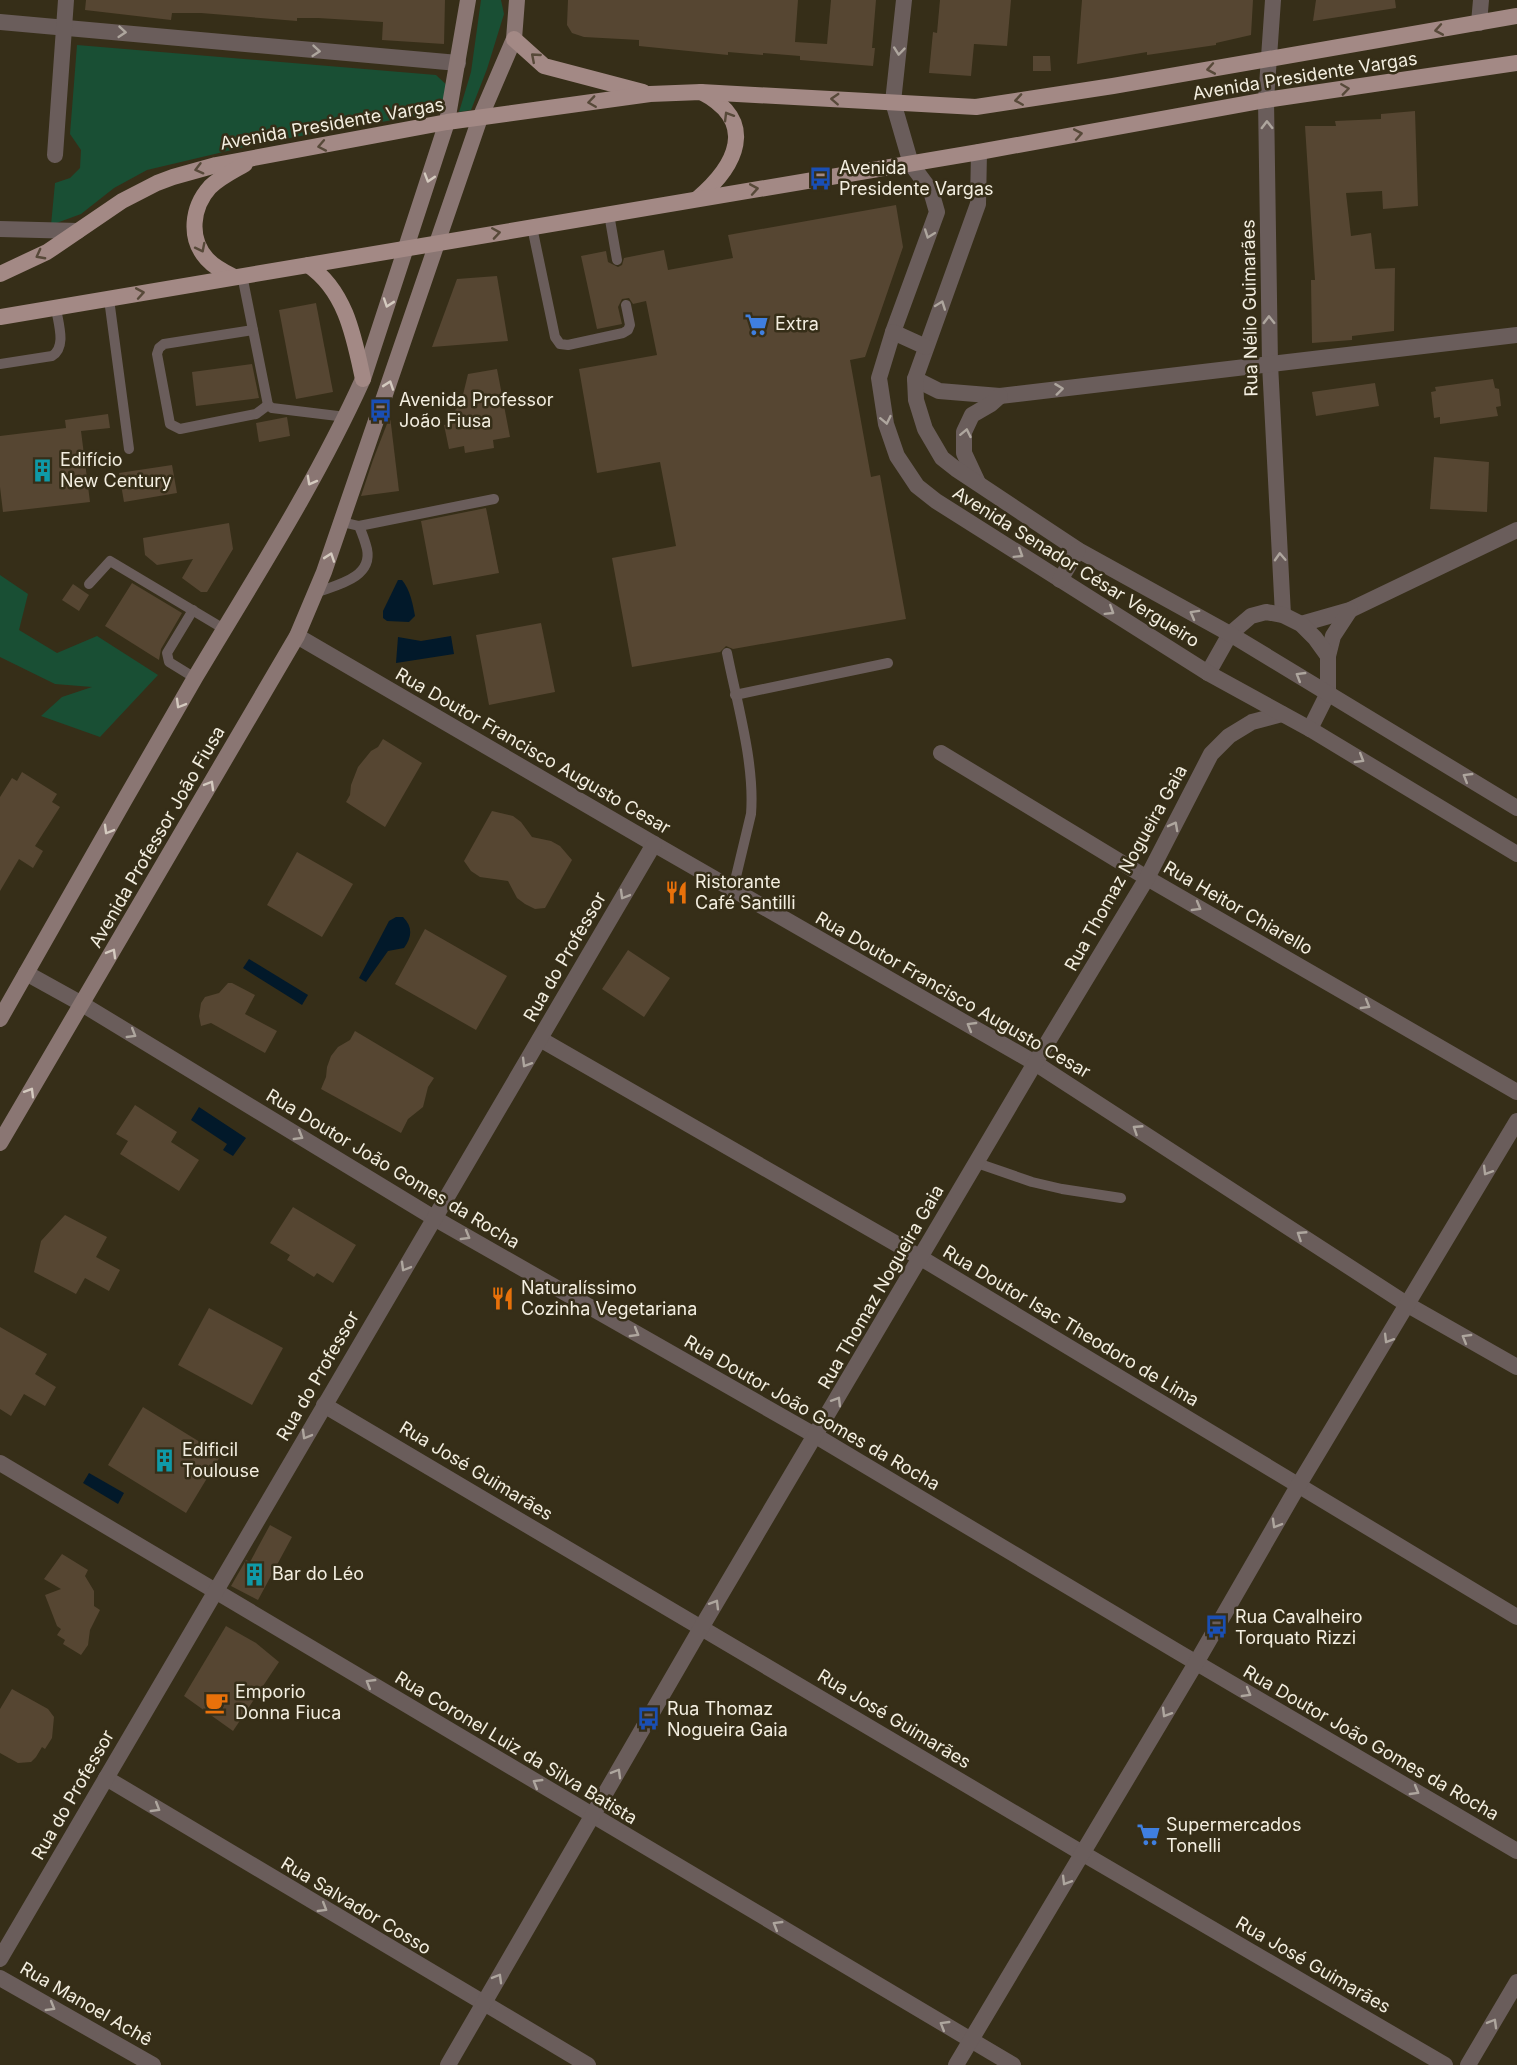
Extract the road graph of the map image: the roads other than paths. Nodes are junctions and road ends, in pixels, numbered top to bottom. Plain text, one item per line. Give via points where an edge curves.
1 (66, 0) edge
2 (468, 0) edge
3 (517, 0) edge
4 (904, 0) edge
5 (1273, 0) edge
6 (1481, 0) edge
7 (1517, 16) edge
8 (0, 22) edge
9 (1479, 23) junction
10 (64, 27) junction
11 (514, 39) junction
12 (1269, 59) junction
13 (458, 63) junction
14 (1517, 63) edge
15 (701, 92) junction
16 (650, 94) junction
17 (1266, 100) junction
18 (893, 102) junction
19 (480, 118) junction
20 (447, 122) junction
21 (980, 152) junction
22 (55, 154) dead end
23 (257, 158) junction
24 (911, 164) junction
25 (697, 200) junction
26 (609, 214) junction
27 (532, 227) junction
28 (0, 229) edge
29 (78, 231) junction
30 (438, 242) junction
31 (407, 248) junction
32 (617, 260) dead end
33 (308, 265) junction
34 (0, 274) edge
35 (238, 276) junction
36 (109, 299) junction
37 (626, 305) dead end
38 (56, 308) junction
39 (0, 317) edge
40 (253, 330) junction
41 (893, 333) junction
42 (1517, 335) edge
43 (926, 347) junction
44 (0, 364) edge
45 (1270, 364) junction
46 (915, 379) junction
47 (363, 380) junction
48 (1000, 396) junction
49 (268, 405) junction
50 (346, 417) junction
51 (129, 450) dead end
52 (978, 483) junction
53 (495, 499) dead end
54 (342, 522) junction
55 (359, 526) junction
56 (1517, 530) edge
57 (1078, 550) junction
58 (1060, 580) junction
59 (89, 584) dead end
60 (315, 593) junction
61 (193, 610) junction
62 (1350, 610) junction
63 (1283, 615) junction
64 (1301, 624) junction
65 (224, 629) junction
66 (1230, 634) junction
67 (297, 636) junction
68 (727, 653) dead end
69 (1329, 656) junction
70 (888, 663) dead end
71 (1208, 673) junction
72 (195, 678) junction
73 (1328, 693) junction
74 (735, 695) junction
75 (1282, 714) junction
76 (1310, 729) junction
77 (941, 753) dead end
78 (1517, 808) edge
79 (654, 844) junction
80 (1517, 854) edge
81 (1147, 878) junction
82 (733, 889) junction
83 (26, 973) junction
84 (82, 1004) junction
85 (0, 1019) edge
86 (540, 1039) junction
87 (1035, 1063) junction
88 (1517, 1092) edge
89 (1517, 1121) edge
90 (0, 1143) edge
91 (977, 1163) junction
92 (1122, 1198) dead end
93 (434, 1218) junction
94 (921, 1258) junction
95 (1408, 1305) junction
96 (1517, 1367) edge
97 (324, 1404) junction
98 (816, 1436) junction
99 (0, 1463) edge
100 (1298, 1486) junction
101 (215, 1591) junction
102 (1517, 1617) edge
103 (701, 1628) junction
104 (1196, 1663) junction
105 (106, 1778) junction
106 (593, 1816) junction
107 (1517, 1851) edge
108 (1082, 1853) junction
109 (0, 1959) edge
110 (0, 1978) edge
111 (1517, 1982) edge
112 (483, 2004) junction
113 (971, 2040) junction
114 (153, 2065) edge
115 (448, 2065) edge
116 (588, 2065) edge
117 (956, 2065) edge
118 (1013, 2065) edge
119 (1445, 2065) edge
120 (1468, 2065) edge

1 - 10 street
2 - 13 main road
3 - 11 main road, Avenida Professor João Fiusa
4 -> 18 street
5 - 12 street, Rua Nélio Guimarães
6 - 9 street
7 - 9 main road, Avenida Presidente Vargas
8 - 10 street
9 -> 12 main road, Avenida Presidente Vargas
10 -> 13 street
10 - 22 street
16 -> 11 main road via 544,66
11 - 19 main road, Avenida Professor João Fiusa
12 - 17 street, Rua Nélio Guimarães
12 -> 18 main road, Avenida Presidente Vargas via 976,107
13 - 20 main road
17 -> 14 main road, Avenida Presidente Vargas
15 - 16 main road, Avenida Presidente Vargas
18 -> 15 main road, Avenida Presidente Vargas
25 -> 15 main road via 724,172 736,138 725,109
16 -> 19 main road, Avenida Presidente Vargas
21 -> 17 main road, Avenida Presidente Vargas
45 -> 17 street, Rua Nélio Guimarães
18 - 24 street
19 - 20 main road, Avenida Presidente Vargas
19 - 30 main road, Avenida Professor João Fiusa
20 -> 23 main road, Avenida Presidente Vargas
20 -> 31 main road
21 - 24 main road, Avenida Presidente Vargas
43 -> 21 street, Avenida Senador César Vergueiro via 978,204
23 -> 29 main road, Avenida Presidente Vargas via 216,165 157,183
23 -> 35 main road via 211,187 195,216 201,251 214,265
25 -> 24 main road, Avenida Presidente Vargas
24 -> 41 street, Avenida Senador César Vergueiro via 931,191 937,212
25 - 26 main road, Avenida Presidente Vargas
26 - 27 main road, Avenida Presidente Vargas
26 - 32 lane
30 -> 27 main road, Avenida Presidente Vargas
27 - 37 lane via 555,337 560,344 623,333 630,325
28 - 29 street
29 -> 34 main road, Avenida Presidente Vargas
30 - 31 main road, Avenida Presidente Vargas
54 -> 30 main road, Avenida Professor João Fiusa
31 - 33 main road, Avenida Presidente Vargas
31 -> 47 main road
33 - 35 main road, Avenida Presidente Vargas
33 - 47 main road via 333,288 343,307
36 -> 35 main road, Avenida Presidente Vargas
35 - 40 lane
36 - 38 main road, Avenida Presidente Vargas
36 - 51 lane
38 - 39 main road, Avenida Presidente Vargas
38 - 44 lane via 61,346 58,353
40 - 49 lane
40 - 49 lane via 159,348 170,424 180,429 256,414
41 - 43 street
41 -> 58 street, Avenida Senador César Vergueiro via 879,378 886,423 897,456 916,486
42 - 45 street
43 - 46 street, Avenida Senador César Vergueiro
48 -> 45 street
63 -> 45 street, Rua Nélio Guimarães
46 - 48 street via 939,391
46 - 52 street, Avenida Senador César Vergueiro via 916,400 942,458
47 - 50 main road
52 -> 48 street via 964,453 964,432 972,415
49 - 50 lane
50 -> 65 main road
52 - 57 street, Avenida Senador César Vergueiro
53 - 55 lane
54 - 55 lane
60 -> 54 main road, Avenida Professor João Fiusa
55 - 60 lane via 368,558 363,570 352,579
56 - 62 street
57 - 58 street
66 -> 57 street, Avenida Senador César Vergueiro
58 -> 71 street, Avenida Senador César Vergueiro
59 - 61 lane via 110,561
60 - 67 main road, Avenida Professor João Fiusa
61 - 65 lane
61 - 72 lane via 167,658
62 - 64 street
62 - 69 street via 1333,636
63 - 64 street
63 - 66 street via 1266,612 1251,616
64 - 69 street
65 - 72 main road
66 - 71 street
73 -> 66 street, Avenida Senador César Vergueiro
67 - 79 street, Rua Doutor Francisco Augusto Cesar
84 -> 67 main road, Avenida Professor João Fiusa
68 - 74 lane
69 - 73 street
70 - 74 lane
71 - 75 street, Avenida Senador César Vergueiro
72 -> 83 main road
73 - 76 street
78 -> 73 street, Avenida Senador César Vergueiro
74 - 82 lane via 752,802
75 - 76 street, Avenida Senador César Vergueiro
81 -> 75 street, Rua Thomaz Nogueira Gaia via 1211,754 1229,736 1252,722
76 -> 80 street, Avenida Senador César Vergueiro
77 - 81 street, Rua Heitor Chiarello
79 - 82 street, Rua Doutor Francisco Augusto Cesar
79 -> 86 street, Rua do Professor
81 - 87 street, Rua Thomaz Nogueira Gaia
81 -> 88 street, Rua Heitor Chiarello
87 -> 82 street, Rua Doutor Francisco Augusto Cesar
83 - 84 street, Rua Doutor João Gomes da Rocha
83 - 85 main road
90 -> 84 main road, Avenida Professor João Fiusa
84 -> 93 street, Rua Doutor João Gomes da Rocha
86 -> 93 street, Rua do Professor
86 - 94 street, Rua Doutor Isac Theodoro de Lima
87 - 91 street, Rua Thomaz Nogueira Gaia
95 -> 87 street, Rua Doutor Francisco Augusto Cesar
89 -> 95 street
91 - 92 lane via 1032,1182
91 - 94 street, Rua Thomaz Nogueira Gaia
93 -> 97 street, Rua do Professor
93 -> 98 street, Rua Doutor João Gomes da Rocha
98 -> 94 street, Rua Thomaz Nogueira Gaia
94 - 100 street, Rua Doutor Isac Theodoro de Lima
96 -> 95 street, Rua Doutor Francisco Augusto Cesar
95 -> 100 street
97 -> 101 street, Rua do Professor
97 - 103 street, Rua José Guimarães
103 -> 98 street, Rua Thomaz Nogueira Gaia
98 - 104 street, Rua Doutor João Gomes da Rocha
99 - 101 street, Rua Coronel Luiz da Silva Batista
100 - 102 street, Rua Doutor Isac Theodoro de Lima
100 -> 104 street
101 - 105 street, Rua do Professor
106 -> 101 street, Rua Coronel Luiz da Silva Batista
106 -> 103 street, Rua Thomaz Nogueira Gaia
103 - 108 street, Rua José Guimarães
104 -> 107 street, Rua Doutor João Gomes da Rocha
104 -> 108 street
105 - 109 street, Rua do Professor
105 -> 112 street, Rua Salvador Cosso
112 -> 106 street, Rua Thomaz Nogueira Gaia
113 -> 106 street, Rua Coronel Luiz da Silva Batista
108 -> 113 street
108 - 119 street, Rua José Guimarães
110 -> 114 street, Rua Manoel Achê
120 -> 111 street
112 - 115 street, Rua Thomaz Nogueira Gaia
112 - 116 street, Rua Salvador Cosso
113 - 117 street
113 - 118 street, Rua Coronel Luiz da Silva Batista

